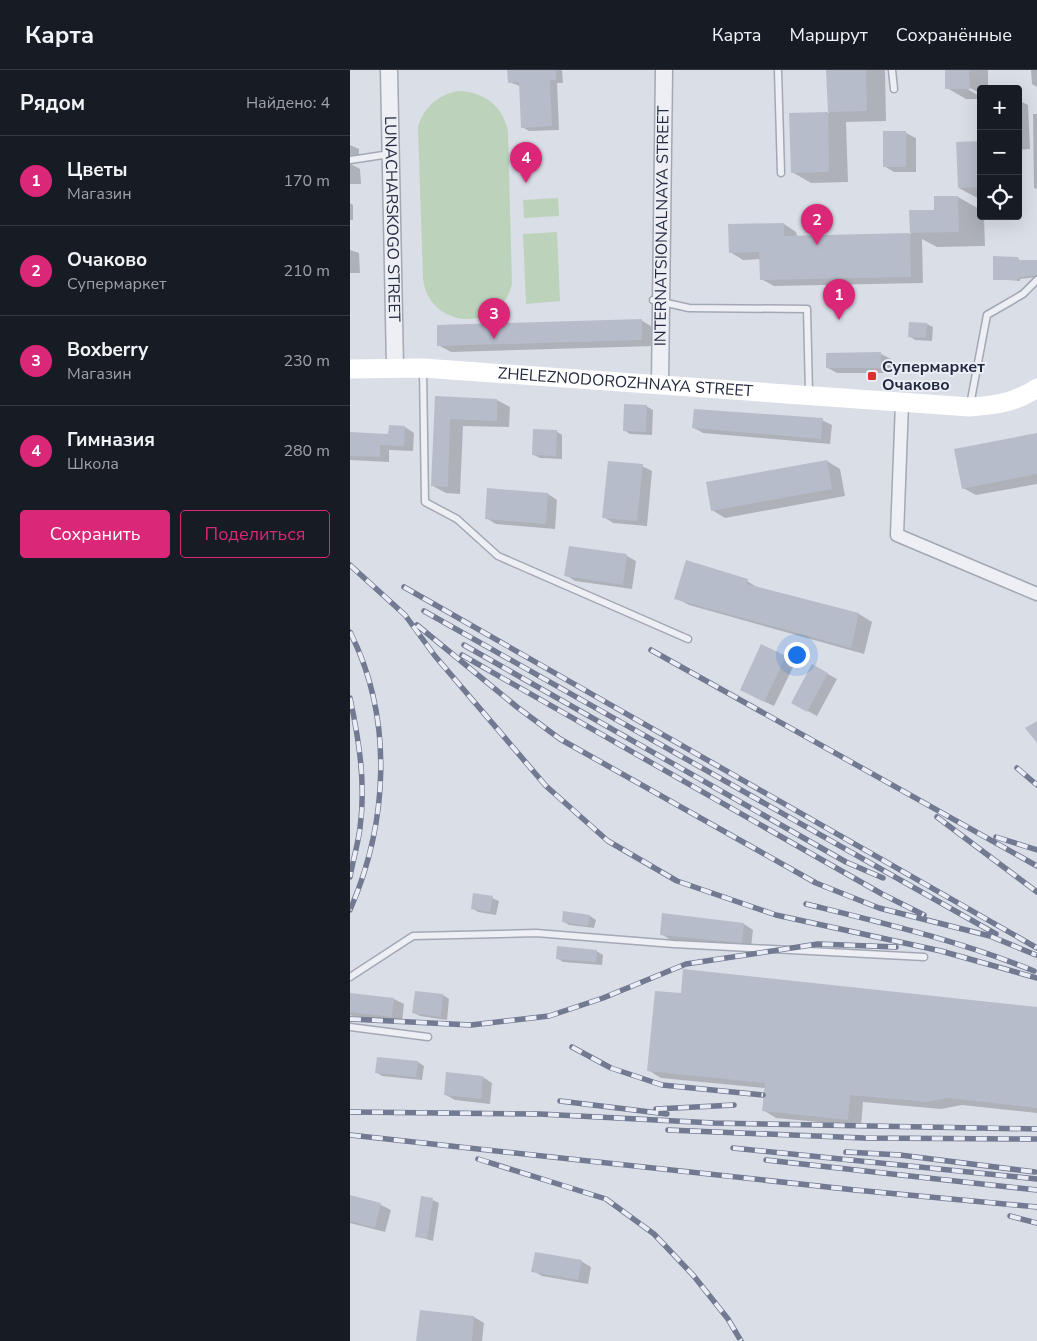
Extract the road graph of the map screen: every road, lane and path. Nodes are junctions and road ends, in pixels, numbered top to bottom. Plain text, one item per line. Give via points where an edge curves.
1 (389, 70) edge
2 (654, 70) edge
3 (664, 70) edge
4 (778, 70) edge
5 (892, 70) edge
6 (894, 89) dead end
7 (390, 154) junction
8 (350, 160) edge
9 (780, 173) dead end
10 (1037, 280) edge
11 (657, 300) junction
12 (396, 367) junction
13 (423, 368) junction
14 (350, 369) edge
15 (656, 384) junction
16 (1037, 388) edge
17 (810, 397) junction
18 (902, 403) junction
19 (970, 407) junction
20 (1037, 594) edge
21 (688, 639) dead end
22 (924, 957) dead end
23 (350, 977) edge
24 (350, 1027) edge
25 (428, 1036) dead end

1 - 7 street, LUNACHARSKOGO STREET
2 - 11 street, INTERNATSIONALNAYA STREET
3 - 11 street, INTERNATSIONALNAYA STREET
4 - 9 lane
5 - 6 lane
7 - 8 lane
7 - 12 street, LUNACHARSKOGO STREET
10 - 19 lane via 1022,294 987,315
11 - 15 street, INTERNATSIONALNAYA STREET
11 - 17 lane via 689,308 807,309
12 - 13 main road, ZHELEZNODOROZHNAYA STREET
12 - 14 main road, ZHELEZNODOROZHNAYA STREET
13 - 15 main road, ZHELEZNODOROZHNAYA STREET
13 - 21 lane via 425,502 457,518 498,556
15 - 17 main road, ZHELEZNODOROZHNAYA STREET
16 - 19 main road, ZHELEZNODOROZHNAYA STREET via 1003,405
17 - 18 main road, ZHELEZNODOROZHNAYA STREET
18 - 19 main road, ZHELEZNODOROZHNAYA STREET
18 - 20 street via 897,536
22 - 23 lane via 536,933 413,936
24 - 25 lane

